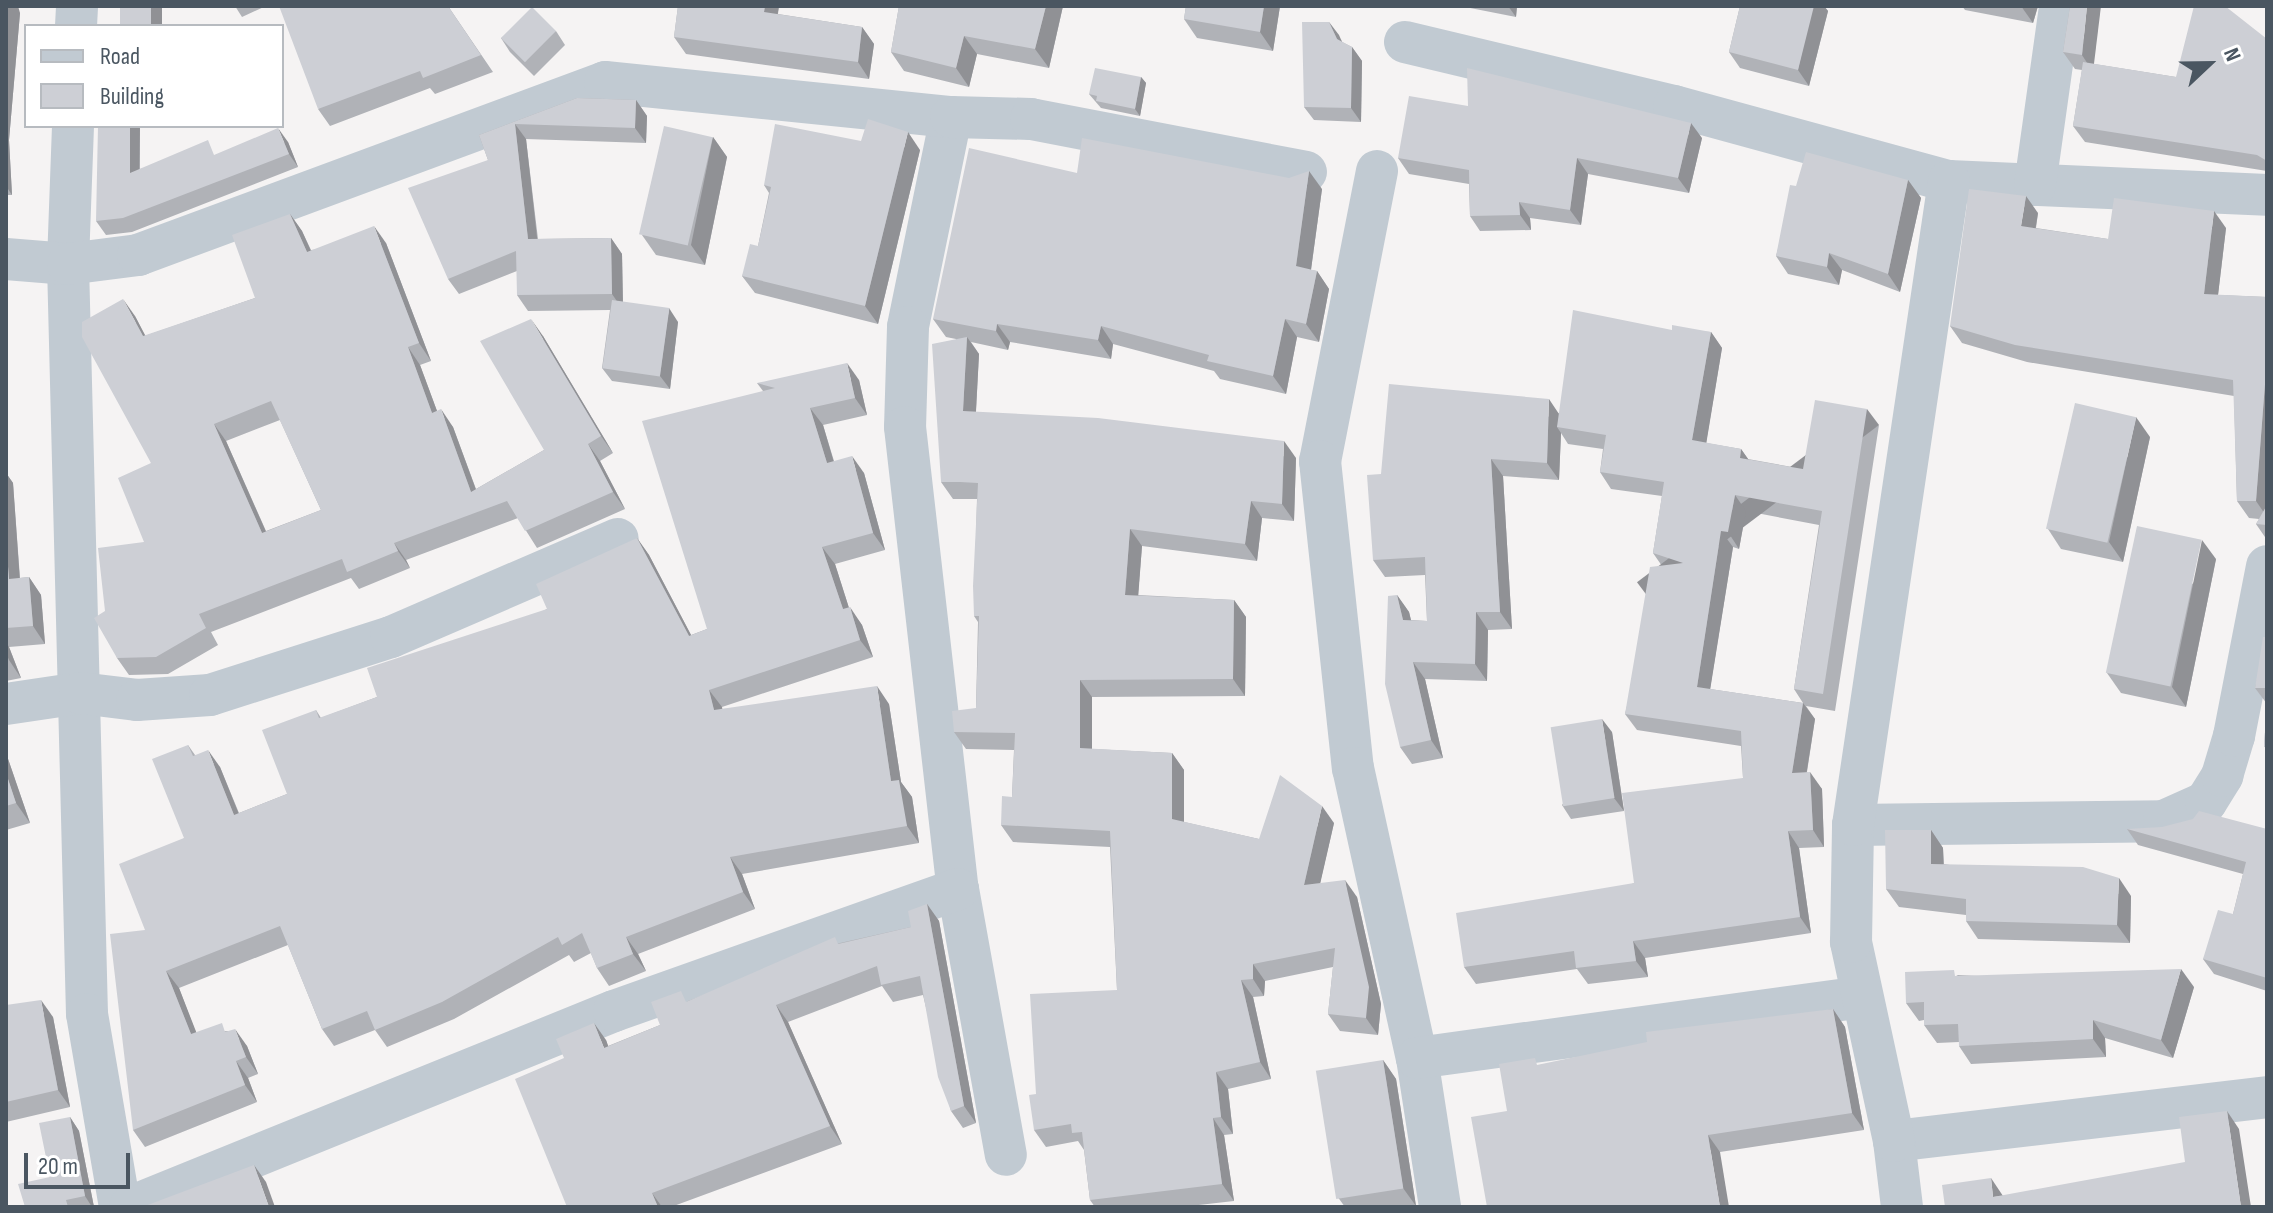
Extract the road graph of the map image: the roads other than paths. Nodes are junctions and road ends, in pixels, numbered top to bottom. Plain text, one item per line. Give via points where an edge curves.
1 (2060, 6) edge
2 (1405, 42) dead end
3 (951, 117) junction
4 (73, 128) edge
5 (1377, 171) dead end
6 (1306, 172) edge
7 (1949, 181) junction
8 (2035, 185) junction
9 (2267, 195) edge
10 (6, 259) edge
11 (68, 264) junction
12 (618, 539) dead end
13 (2267, 566) edge
14 (80, 693) junction
15 (6, 704) edge
16 (1853, 825) junction
17 (958, 889) junction
18 (1860, 997) junction
19 (1417, 1058) junction
20 (2267, 1097) edge
21 (1894, 1141) junction
22 (1006, 1155) dead end
23 (120, 1207) edge
24 (130, 1207) edge
25 (1440, 1207) edge
26 (1902, 1207) edge

1 - 8 street
2 - 7 street via 1674,106
3 - 6 street via 1031,119
3 - 11 street via 605,82 138,255
3 - 17 street via 908,327 905,427
4 - 11 street
5 - 19 street via 1320,461 1353,768
7 - 8 street
7 - 16 street
8 - 9 street
10 - 11 street
11 - 14 street
12 - 14 street via 391,637 210,695 137,700
13 - 16 street via 2234,736 2222,776 2206,802 2164,821
14 - 15 street
14 - 23 street via 87,1014
16 - 18 street via 1851,942
17 - 22 street
17 - 24 street via 614,1011
18 - 19 street
18 - 21 street
19 - 25 street
20 - 21 street
21 - 26 street

